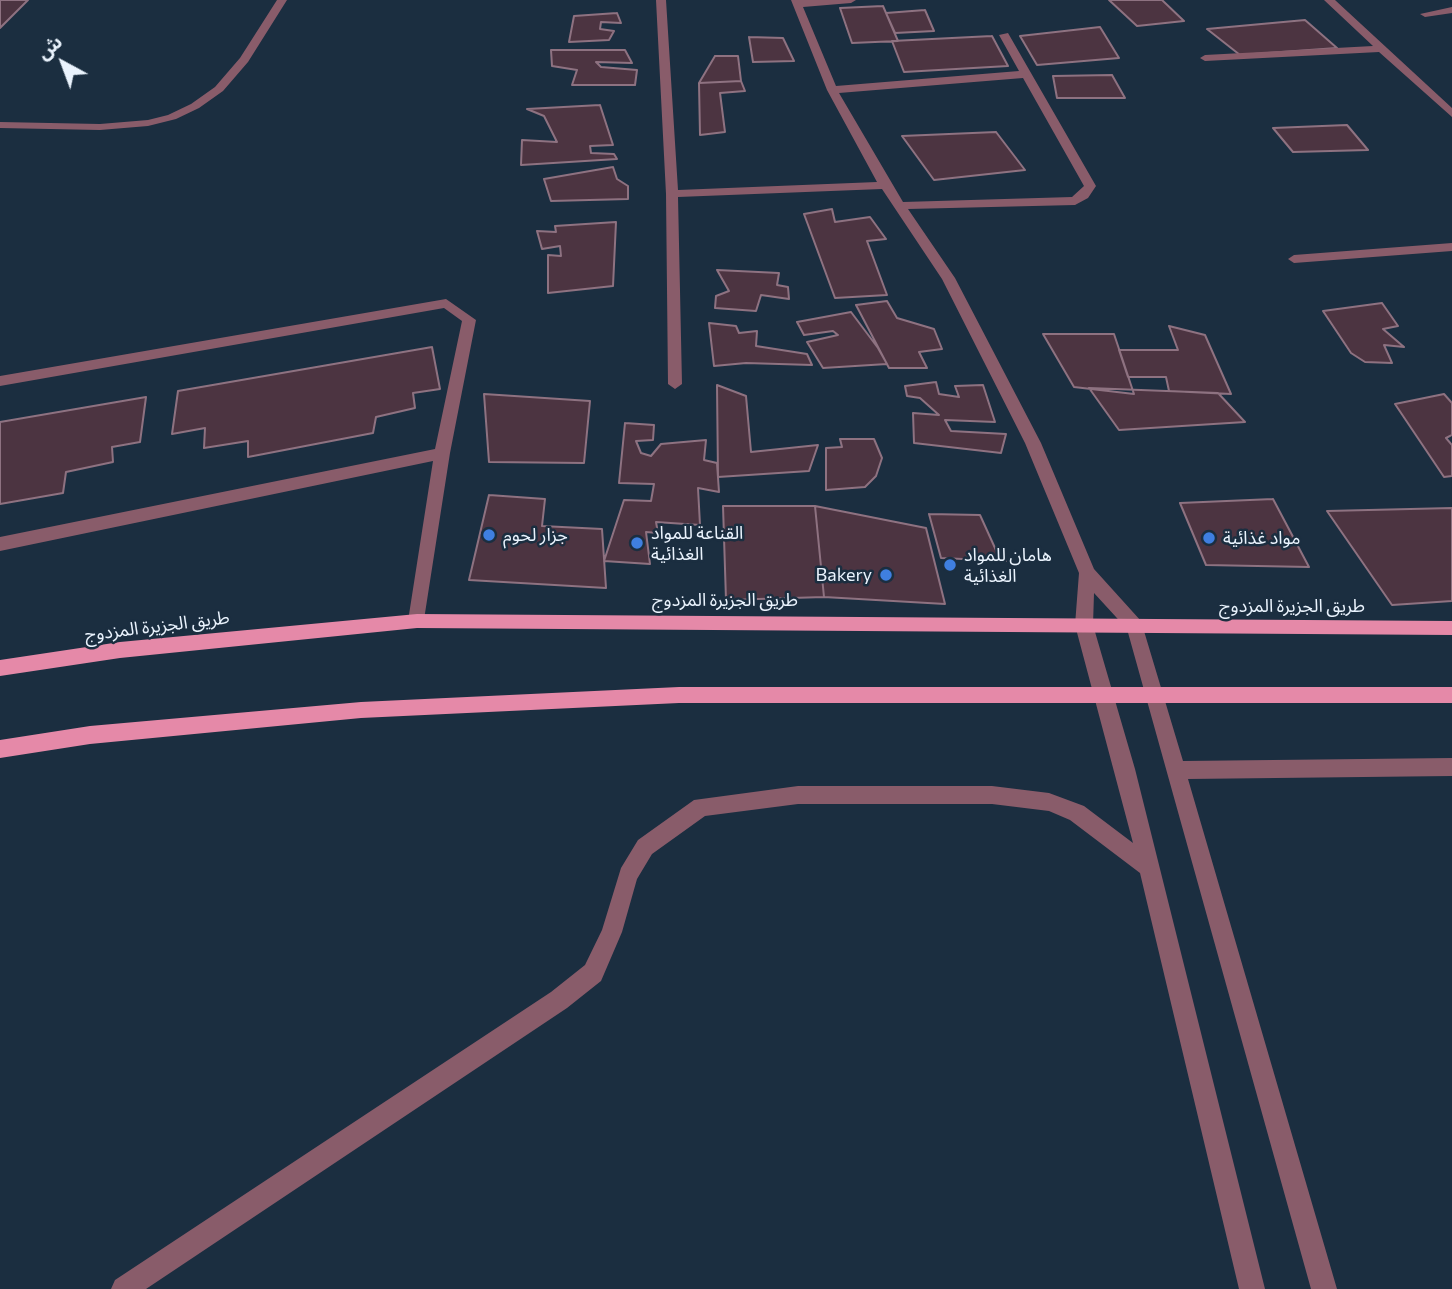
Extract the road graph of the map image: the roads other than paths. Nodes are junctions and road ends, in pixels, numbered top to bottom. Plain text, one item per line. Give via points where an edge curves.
1 (282, 0) edge
2 (661, 0) edge
3 (851, 0) edge
4 (1329, 0) edge
5 (797, 2) edge
6 (1452, 10) edge
7 (1424, 14) dead end
8 (1004, 35) dead end
9 (1381, 49) junction
10 (1205, 58) dead end
11 (1027, 74) junction
12 (832, 90) junction
13 (1452, 114) edge
14 (0, 125) edge
15 (886, 185) junction
16 (672, 194) junction
17 (899, 206) junction
18 (1452, 247) edge
19 (1294, 259) dead end
20 (0, 382) edge
21 (675, 384) dead end
22 (442, 453) junction
23 (0, 544) edge
24 (1087, 573) junction
25 (418, 621) junction
26 (1084, 625) junction
27 (1135, 626) junction
28 (1452, 628) edge
29 (0, 668) edge
30 (1452, 695) edge
31 (1104, 696) junction
32 (1154, 697) junction
33 (0, 749) edge
34 (1452, 767) edge
35 (1175, 770) junction
36 (1148, 866) junction
37 (124, 1289) edge
38 (1252, 1289) edge
39 (1324, 1289) edge

1 - 14 street via 244,60 219,89 172,117 100,127
2 - 16 street
3 - 5 street
4 - 9 street
5 - 12 street
6 - 7 street
8 - 11 street
9 - 10 street
9 - 13 street
11 - 12 street
11 - 17 street via 1090,186 1084,195 1075,201 1053,203
12 - 15 street
15 - 16 street
15 - 17 street
16 - 21 street
17 - 24 street via 948,278 1028,432
18 - 19 street
20 - 22 street via 446,303 468,320
22 - 23 street
22 - 25 street
24 - 26 street
24 - 27 street
25 - 26 main road, طريق الجزيرة المزدوج
25 - 29 main road, طريق الجزيرة المزدوج via 120,650
26 - 27 main road, طريق الجزيرة المزدوج
26 - 31 street
27 - 28 main road, طريق الجزيرة المزدوج
27 - 32 street
30 - 32 main road
31 - 32 main road
31 - 33 main road via 679,695 403,708 90,735
31 - 36 street
32 - 35 street
34 - 35 street
35 - 39 street
36 - 37 street via 1077,813 1049,802 992,795 798,795 701,807 645,847 628,875 612,932 593,973
36 - 38 street

